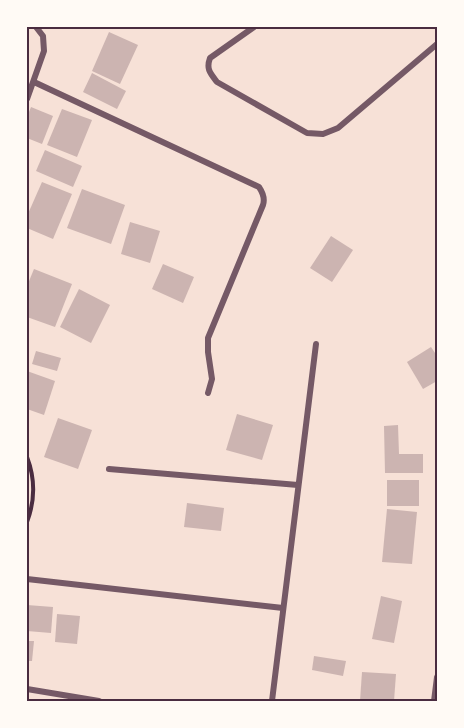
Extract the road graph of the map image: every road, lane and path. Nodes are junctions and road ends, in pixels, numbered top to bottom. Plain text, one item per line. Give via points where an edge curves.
1 (36, 27) edge
2 (254, 27) edge
3 (437, 44) edge
4 (34, 82) junction
5 (27, 99) edge
6 (316, 344) dead end
7 (208, 393) dead end
8 (27, 457) edge
9 (109, 469) dead end
10 (298, 485) junction
11 (27, 522) edge
12 (27, 579) edge
13 (283, 608) junction
14 (437, 677) edge
15 (27, 689) edge
16 (99, 701) edge
17 (272, 701) edge
18 (434, 701) edge

1 - 4 street via 43,36 44,51
2 - 3 street via 210,58 210,73 217,82 307,133 323,134 338,128
4 - 5 street
4 - 7 street via 262,191 263,205 208,338 212,378
6 - 10 street
8 - 11 path via 33,495
9 - 10 street
10 - 13 street
12 - 13 street
13 - 17 street
14 - 18 street
15 - 16 street

